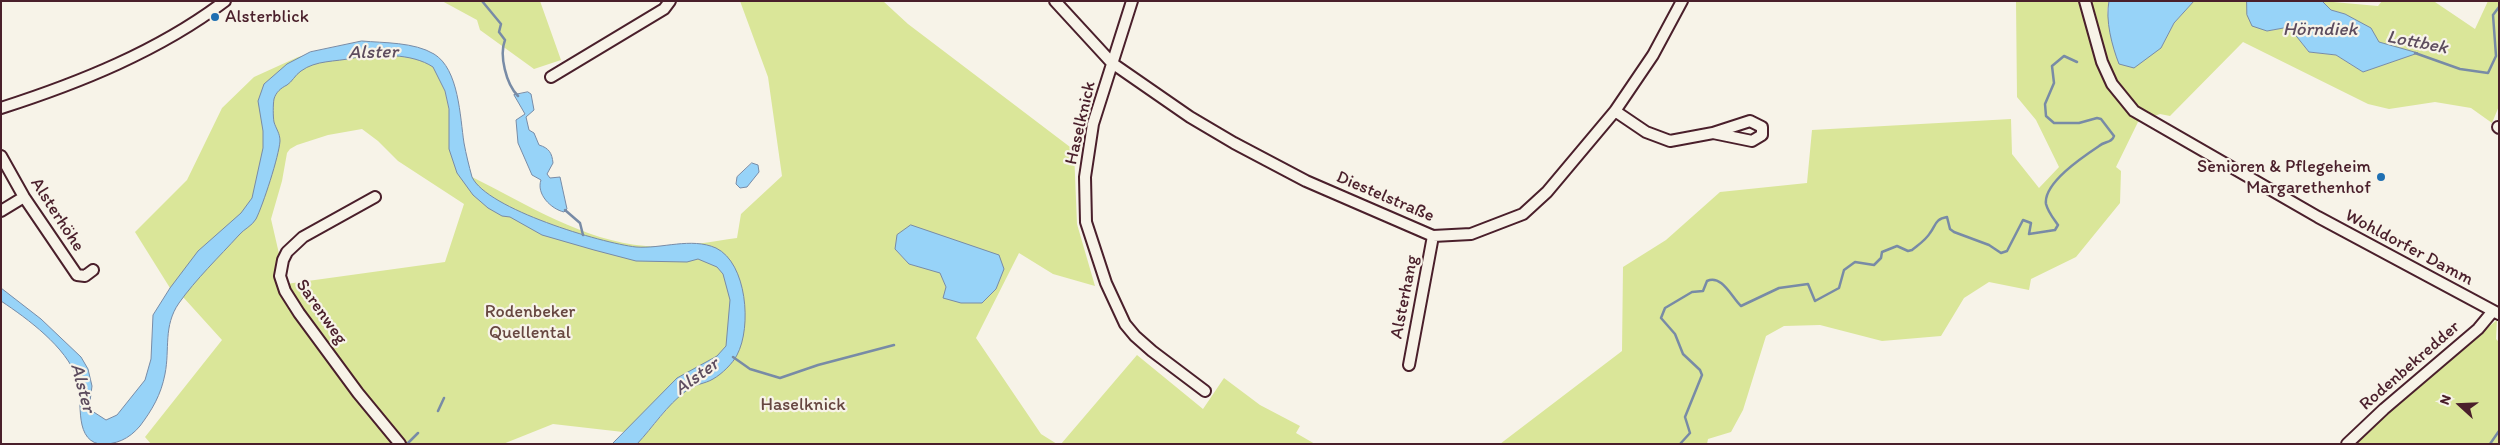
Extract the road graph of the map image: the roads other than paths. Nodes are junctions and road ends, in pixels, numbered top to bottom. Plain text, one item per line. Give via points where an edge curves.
1 (226, 1) edge
2 (670, 1) edge
3 (1054, 1) edge
4 (1132, 1) edge
5 (1682, 1) edge
6 (2085, 1) edge
7 (1112, 63) junction
8 (551, 77) dead end
9 (1, 108) edge
10 (1615, 111) junction
11 (1713, 133) dead end
12 (1, 156) edge
13 (24, 196) junction
14 (375, 197) dead end
15 (1, 211) edge
16 (1433, 236) junction
17 (94, 270) dead end
18 (2496, 313) edge
19 (1409, 365) dead end
20 (1205, 391) dead end
21 (400, 444) edge
22 (2347, 444) edge

1 - 9 street via 143,51 78,81
2 - 8 street via 664,9
3 - 7 street, Diestelstraße
4 - 7 street, Haselknick
5 - 10 street, Diestelstraße via 1653,55
6 - 18 street, Wohldorfer Damm via 2112,84 2134,111 2318,217
7 - 16 street, Diestelstraße via 1234,144 1306,181
7 - 20 street, Haselknick via 1093,124 1085,177 1086,222 1106,283 1125,324 1152,351
10 - 11 street via 1646,132 1670,141
10 - 16 street, Diestelstraße via 1547,192 1523,214 1471,234
12 - 13 street, Alsterhöhe
13 - 15 street
13 - 17 street, Alsterhöhe via 77,275 85,276
14 - 21 street, Sarenweg via 303,237 287,252 280,276 299,313
16 - 19 street, Alsterhang
18 - 22 street, Rodenbekredder

